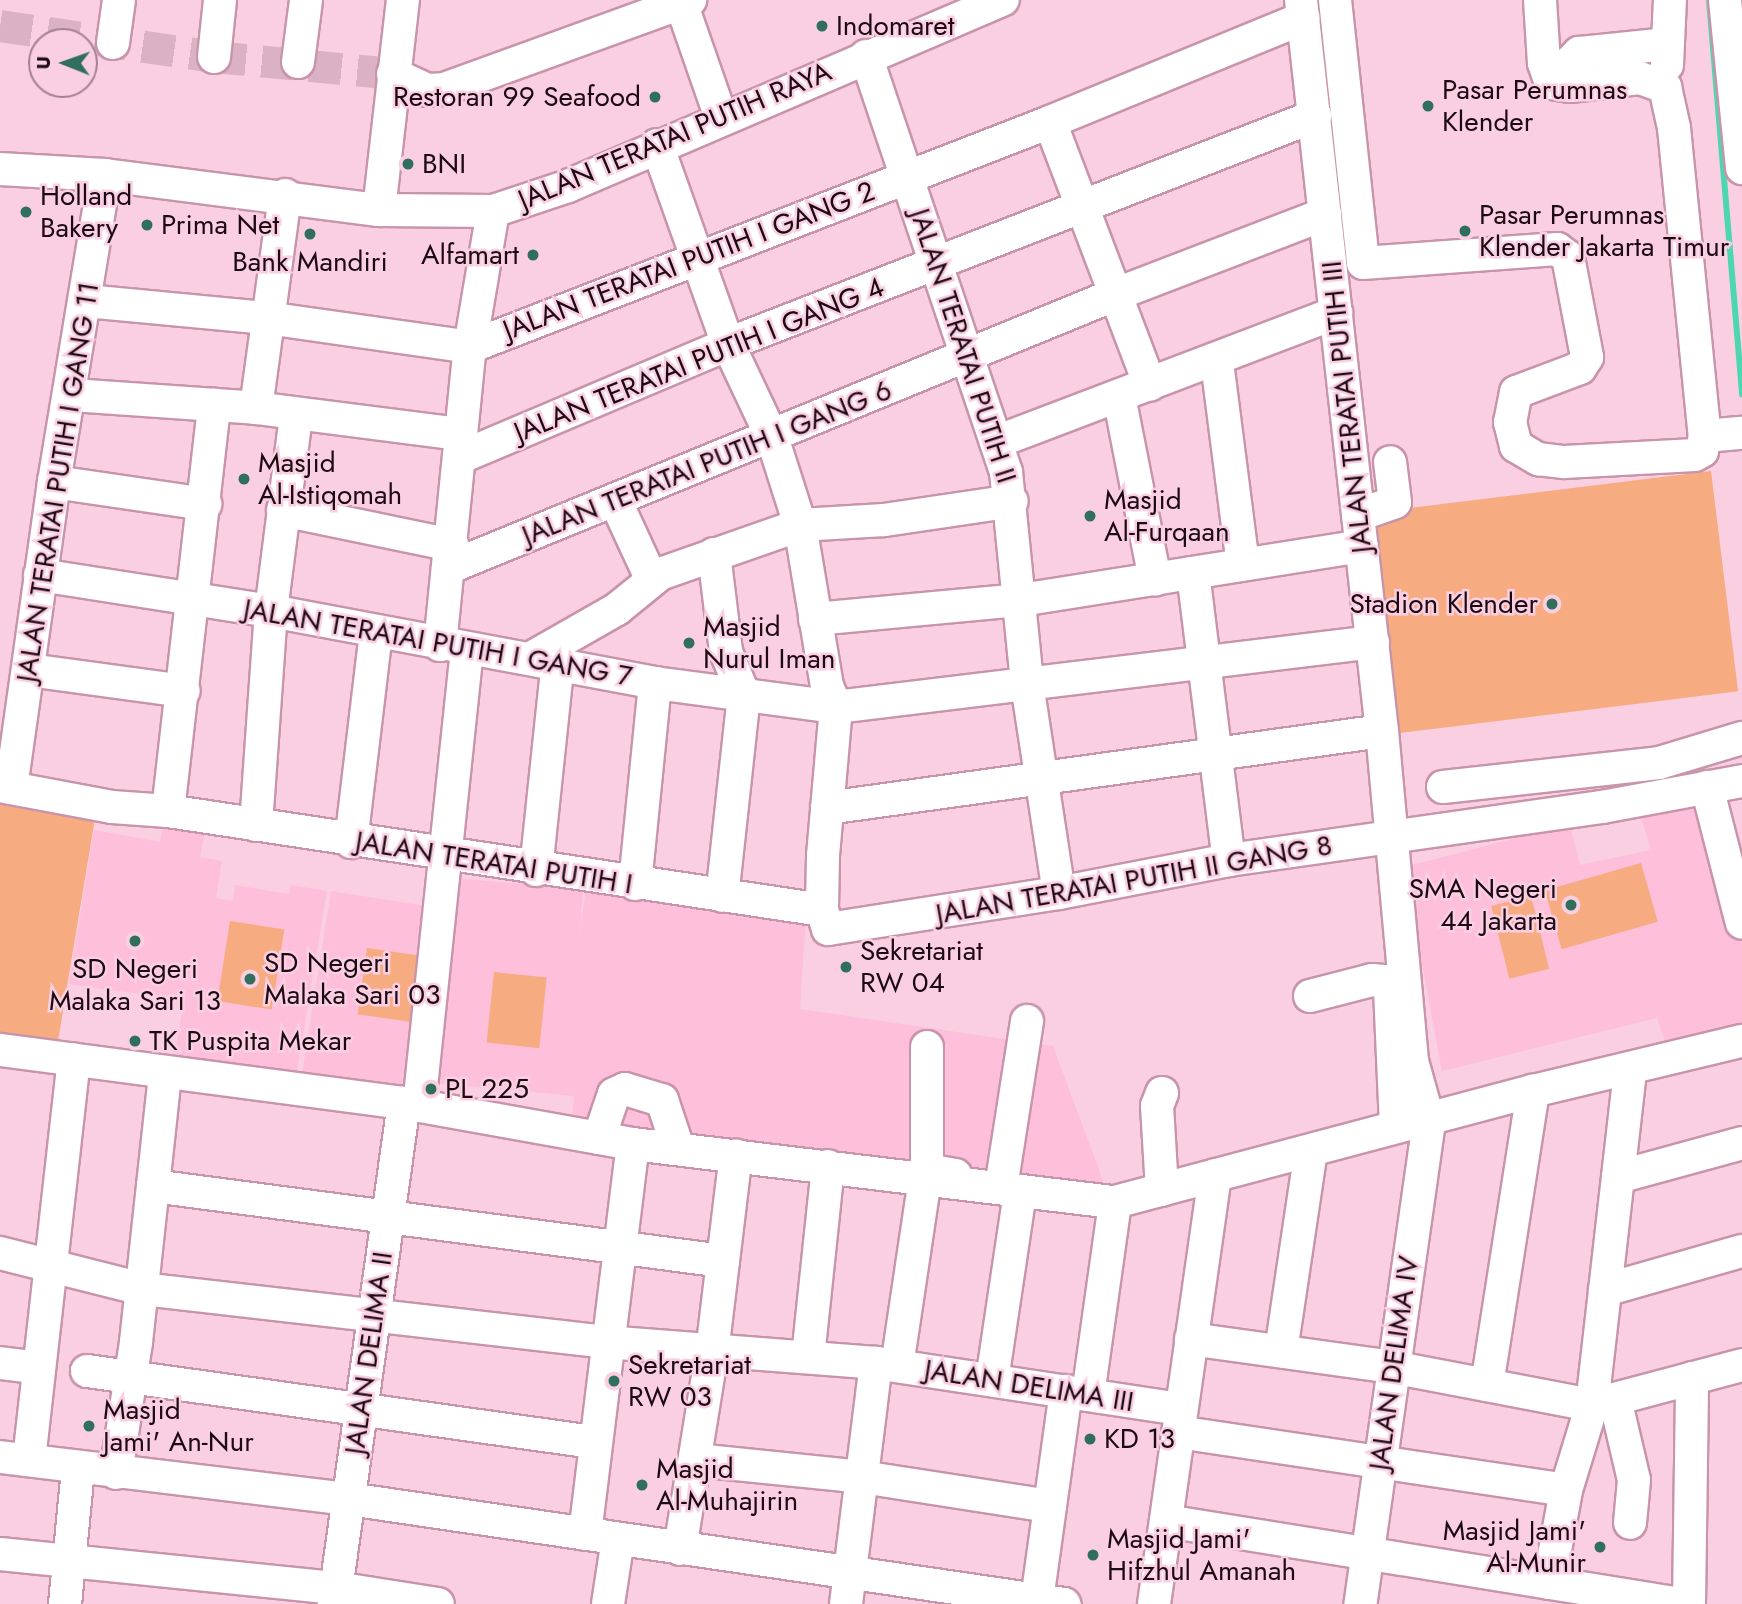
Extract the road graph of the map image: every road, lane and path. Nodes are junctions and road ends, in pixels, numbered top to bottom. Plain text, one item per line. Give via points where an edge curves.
1 (119, 0) edge
2 (220, 0) edge
3 (306, 0) edge
4 (403, 0) edge
5 (1335, 0) edge
6 (1540, 0) edge
7 (1670, 0) edge
8 (684, 1) edge
9 (988, 3) edge
10 (1303, 9) edge
11 (1732, 13) edge
12 (113, 43) dead end
13 (1667, 44) junction
14 (214, 57) dead end
15 (866, 57) junction
16 (298, 62) dead end
17 (393, 74) junction
18 (1570, 86) junction
19 (1665, 87) junction
20 (1315, 116) junction
21 (721, 118) junction
22 (1740, 118) edge
23 (1050, 122) junction
24 (657, 145) junction
25 (1742, 168) edge
26 (0, 169) edge
27 (106, 175) junction
28 (909, 177) junction
29 (285, 195) junction
30 (1082, 208) junction
31 (379, 210) junction
32 (493, 211) junction
33 (1325, 214) junction
34 (696, 256) junction
35 (938, 264) junction
36 (1114, 295) junction
37 (86, 301) junction
38 (1336, 313) junction
39 (267, 318) junction
40 (728, 344) junction
41 (470, 347) junction
42 (965, 358) junction
43 (1217, 362) junction
44 (1150, 385) junction
45 (72, 395) junction
46 (1119, 396) junction
47 (214, 405) junction
48 (256, 408) junction
49 (296, 415) junction
50 (1726, 434) edge
51 (772, 437) junction
52 (996, 442) junction
53 (461, 446) junction
54 (1390, 462) dead end
55 (54, 482) junction
56 (615, 499) junction
57 (1012, 501) junction
58 (205, 504) junction
59 (283, 510) junction
60 (1359, 515) junction
61 (800, 525) junction
62 (1362, 546) junction
63 (714, 554) junction
64 (450, 557) junction
65 (1243, 564) junction
66 (1193, 573) junction
67 (40, 575) junction
68 (651, 579) junction
69 (1155, 579) junction
70 (194, 598) junction
71 (1021, 600) junction
72 (271, 611) junction
73 (816, 619) junction
74 (376, 633) junction
75 (1373, 642) junction
76 (453, 647) junction
77 (545, 660) junction
78 (1205, 664) junction
79 (29, 670) junction
80 (655, 683) junction
81 (1027, 684) junction
82 (184, 691) junction
83 (744, 695) junction
84 (836, 707) junction
85 (1382, 731) junction
86 (1742, 738) edge
87 (1217, 753) junction
88 (1040, 778) junction
89 (1742, 781) edge
90 (6, 787) edge
91 (1443, 787) dead end
92 (1707, 787) junction
93 (827, 808) junction
94 (168, 811) junction
95 (256, 825) junction
96 (1392, 837) junction
97 (351, 842) junction
98 (444, 855) junction
99 (1229, 860) junction
100 (536, 870) junction
101 (635, 884) junction
102 (1059, 893) junction
103 (722, 896) junction
104 (828, 920) junction
105 (1742, 923) edge
106 (1310, 996) dead end
107 (1027, 1021) dead end
108 (1742, 1041) edge
109 (927, 1047) dead end
110 (0, 1050) edge
111 (74, 1060) junction
112 (1630, 1070) junction
113 (165, 1074) junction
114 (1533, 1091) junction
115 (1162, 1093) dead end
116 (411, 1104) junction
117 (1429, 1122) junction
118 (1396, 1127) junction
119 (599, 1138) junction
120 (1742, 1143) edge
121 (633, 1144) junction
122 (678, 1148) junction
123 (1311, 1151) junction
124 (736, 1155) junction
125 (828, 1166) junction
126 (1214, 1175) junction
127 (1618, 1177) junction
128 (925, 1178) junction
129 (153, 1186) junction
130 (1011, 1187) junction
131 (1162, 1190) junction
132 (1120, 1201) junction
133 (388, 1219) junction
134 (618, 1248) junction
135 (1742, 1251) edge
136 (0, 1253) edge
137 (723, 1261) junction
138 (49, 1267) junction
139 (142, 1289) junction
140 (1605, 1290) junction
141 (375, 1313) junction
142 (1191, 1339) junction
143 (605, 1342) junction
144 (1282, 1351) junction
145 (712, 1352) junction
146 (808, 1357) junction
147 (0, 1363) edge
148 (886, 1364) junction
149 (1742, 1365) edge
150 (1392, 1367) junction
151 (38, 1368) junction
152 (87, 1371) dead end
153 (129, 1378) junction
154 (1692, 1378) junction
155 (992, 1380) junction
156 (1487, 1385) junction
157 (1077, 1393) junction
158 (1604, 1402) junction
159 (360, 1409) junction
160 (1180, 1420) junction
161 (593, 1442) junction
162 (14, 1459) edge
163 (696, 1460) junction
164 (1380, 1461) junction
165 (78, 1468) junction
166 (116, 1473) junction
167 (862, 1477) junction
168 (1566, 1490) junction
169 (349, 1499) junction
170 (1050, 1506) junction
171 (1166, 1521) junction
172 (1630, 1523) dead end
173 (585, 1534) junction
174 (618, 1539) junction
175 (680, 1549) junction
176 (1367, 1554) junction
177 (0, 1555) edge
178 (69, 1561) junction
179 (1549, 1583) junction
180 (849, 1589) edge
181 (335, 1596) edge
182 (1591, 1597) edge
183 (1051, 1602) edge
184 (65, 1604) edge
185 (438, 1604) edge
186 (608, 1604) edge
187 (1154, 1604) edge
188 (1360, 1604) edge
189 (1681, 1604) edge
190 (1689, 1604) edge

1 - 12 street
2 - 14 street
3 - 16 street
4 - 17 street
5 - 50 street via 1363,263 1557,249 1568,257 1587,357 1580,368 1516,392 1510,422 1516,446 1538,459 1564,462 1695,455
6 - 18 street via 1544,63 1552,83
7 - 13 street
8 - 17 street via 444,89 413,86
8 - 21 street
9 - 15 street, JALAN TERATAI PUTIH RAYA
10 - 20 street, JALAN TERATAI PUTIH III
10 - 23 street, JALAN TERATAI PUTIH I GANG 2
11 - 22 street
13 - 18 street via 1579,53 1570,62
13 - 19 street
15 - 21 street, JALAN TERATAI PUTIH RAYA
15 - 28 street, JALAN TERATAI PUTIH II
17 - 31 street
18 - 19 street via 1640,78
19 - 50 street
20 - 30 street, JALAN TERATAI PUTIH I GANG 4
20 - 33 street, JALAN TERATAI PUTIH III
21 - 24 street, JALAN TERATAI PUTIH RAYA
22 - 25 street
23 - 28 street, JALAN TERATAI PUTIH I GANG 2
23 - 30 street
24 - 32 street, JALAN TERATAI PUTIH RAYA via 568,186
24 - 34 street
26 - 27 street, JALAN TERATAI PUTIH RAYA
27 - 29 street, JALAN TERATAI PUTIH RAYA
27 - 37 street, JALAN TERATAI PUTIH I GANG 11
28 - 34 street, JALAN TERATAI PUTIH I GANG 2
28 - 35 street, JALAN TERATAI PUTIH II
29 - 31 street, JALAN TERATAI PUTIH RAYA
29 - 39 street
30 - 35 street, JALAN TERATAI PUTIH I GANG 4
30 - 36 street
31 - 32 street, JALAN TERATAI PUTIH RAYA
32 - 41 street
33 - 36 street, JALAN TERATAI PUTIH I GANG 6
33 - 38 street, JALAN TERATAI PUTIH III
34 - 40 street
34 - 41 street, JALAN TERATAI PUTIH I GANG 2
35 - 40 street, JALAN TERATAI PUTIH I GANG 4
35 - 42 street, JALAN TERATAI PUTIH II
36 - 42 street, JALAN TERATAI PUTIH I GANG 6
36 - 44 street
37 - 39 street
37 - 45 street, JALAN TERATAI PUTIH I GANG 11
38 - 43 street
38 - 60 street, JALAN TERATAI PUTIH III
39 - 41 street
39 - 48 street
40 - 51 street
40 - 53 street, JALAN TERATAI PUTIH I GANG 4
41 - 53 street
42 - 51 street, JALAN TERATAI PUTIH I GANG 6
42 - 52 street, JALAN TERATAI PUTIH II
43 - 44 street
43 - 65 street
44 - 46 street
45 - 47 street
45 - 55 street, JALAN TERATAI PUTIH I GANG 11
46 - 52 street
46 - 69 street
47 - 48 street
47 - 58 street
48 - 49 street
49 - 53 street
49 - 59 street
51 - 56 street, JALAN TERATAI PUTIH I GANG 6
51 - 61 street
52 - 57 street, JALAN TERATAI PUTIH II
53 - 64 street
54 - 60 street via 1395,502
55 - 58 street
55 - 67 street, JALAN TERATAI PUTIH I GANG 11
56 - 64 street, JALAN TERATAI PUTIH I GANG 6
56 - 68 street
57 - 61 street via 884,520
57 - 71 street, JALAN TERATAI PUTIH II
58 - 70 street
59 - 64 street
59 - 72 street
60 - 62 street, JALAN TERATAI PUTIH III
61 - 63 street
61 - 73 street
62 - 65 street
62 - 75 street, JALAN TERATAI PUTIH III
63 - 68 street
63 - 83 street via 726,652
64 - 76 street
65 - 66 street
66 - 69 street
66 - 78 street
67 - 70 street, JALAN TERATAI PUTIH I GANG 7
67 - 79 street, JALAN TERATAI PUTIH I GANG 11
68 - 77 street
69 - 71 street
70 - 72 street, JALAN TERATAI PUTIH I GANG 7
70 - 82 street
71 - 73 street
71 - 81 street, JALAN TERATAI PUTIH II
72 - 74 street, JALAN TERATAI PUTIH I GANG 7
72 - 95 street
73 - 84 street via 827,686
74 - 76 street, JALAN TERATAI PUTIH I GANG 7
74 - 97 street
75 - 78 street, JALAN TERATAI PUTIH I GANG 7
75 - 85 street, JALAN TERATAI PUTIH III
76 - 77 street, JALAN TERATAI PUTIH I GANG 7
76 - 98 street, JALAN DELIMA II
77 - 80 street, JALAN TERATAI PUTIH I GANG 7
77 - 100 street
78 - 81 street, JALAN TERATAI PUTIH I GANG 7
78 - 87 street
79 - 82 street
79 - 90 street, JALAN TERATAI PUTIH I GANG 11
80 - 83 street, JALAN TERATAI PUTIH I GANG 7
80 - 101 street
81 - 84 street, JALAN TERATAI PUTIH I GANG 7
81 - 88 street, JALAN TERATAI PUTIH II
82 - 94 street
83 - 84 street, JALAN TERATAI PUTIH I GANG 7
83 - 103 street
84 - 93 street
85 - 87 street
85 - 96 street, JALAN TERATAI PUTIH III
86 - 91 street via 1659,763
87 - 88 street
87 - 99 street
88 - 93 street
88 - 102 street, JALAN TERATAI PUTIH II
89 - 92 street
90 - 94 street, JALAN TERATAI PUTIH I via 113,807
92 - 96 street
92 - 105 street
93 - 104 street
94 - 95 street, JALAN TERATAI PUTIH I
95 - 97 street, JALAN TERATAI PUTIH I
96 - 99 street, JALAN TERATAI PUTIH II GANG 8
96 - 117 street, JALAN TERATAI PUTIH III via 1412,1061
97 - 98 street, JALAN TERATAI PUTIH I
98 - 100 street, JALAN TERATAI PUTIH I
98 - 116 street, JALAN DELIMA II
99 - 102 street, JALAN TERATAI PUTIH II GANG 8
100 - 101 street, JALAN TERATAI PUTIH I
101 - 103 street, JALAN TERATAI PUTIH I
102 - 104 street, JALAN TERATAI PUTIH II GANG 8
103 - 104 street, JALAN TERATAI PUTIH I
106 - 118 street via 1372,980 1384,981 1390,989
107 - 130 street
108 - 112 street
109 - 130 street via 927,1170
110 - 111 street
111 - 113 street
111 - 138 street
112 - 114 street
112 - 127 street
113 - 116 street
113 - 129 street
114 - 117 street
114 - 156 street
115 - 131 street via 1157,1106
116 - 119 street
116 - 133 street, JALAN DELIMA II
117 - 118 street
117 - 150 street, JALAN DELIMA IV
118 - 123 street
119 - 121 street
119 - 122 street via 614,1094 625,1089 662,1100
120 - 127 street
121 - 122 street
121 - 134 street
122 - 124 street
123 - 126 street
123 - 144 street
124 - 125 street
124 - 137 street
125 - 128 street
125 - 146 street
126 - 131 street
126 - 142 street
127 - 140 street
128 - 130 street
128 - 148 street
129 - 133 street
129 - 139 street
130 - 132 street
130 - 155 street
131 - 132 street
132 - 157 street
133 - 134 street
133 - 141 street, JALAN DELIMA II
134 - 137 street
134 - 143 street
135 - 140 street
136 - 138 street, JALAN DELIMA III
137 - 145 street
138 - 139 street, JALAN DELIMA III
138 - 151 street
139 - 141 street, JALAN DELIMA III
139 - 153 street
140 - 158 street
141 - 143 street, JALAN DELIMA III
141 - 159 street, JALAN DELIMA II
142 - 144 street
142 - 160 street
143 - 145 street, JALAN DELIMA III
143 - 161 street
144 - 150 street
145 - 146 street, JALAN DELIMA III
145 - 163 street
146 - 148 street, JALAN DELIMA III
147 - 151 street
148 - 155 street, JALAN DELIMA III
148 - 167 street
149 - 154 street
150 - 156 street
150 - 164 street, JALAN DELIMA IV
151 - 162 street
152 - 153 street
153 - 159 street
153 - 166 street
154 - 158 street
154 - 190 street
155 - 157 street, JALAN DELIMA III
156 - 158 street
157 - 160 street, JALAN DELIMA III
157 - 170 street
158 - 168 street
158 - 172 street via 1634,1480
159 - 161 street
159 - 169 street, JALAN DELIMA II
160 - 164 street, JALAN DELIMA III
160 - 171 street
161 - 173 street
162 - 165 street
163 - 167 street
163 - 175 street
164 - 168 street, JALAN DELIMA III
164 - 176 street, JALAN DELIMA IV
165 - 166 street
165 - 178 street
166 - 169 street
167 - 170 street
167 - 180 street
168 - 179 street
169 - 173 street
169 - 181 street, JALAN DELIMA II
170 - 183 street
171 - 176 street
171 - 187 street
173 - 174 street
174 - 175 street
174 - 186 street
175 - 180 street
176 - 179 street
176 - 188 street, JALAN DELIMA IV
177 - 178 street
178 - 181 street
178 - 184 street
179 - 182 street
180 - 183 street
181 - 185 street
182 - 189 street

